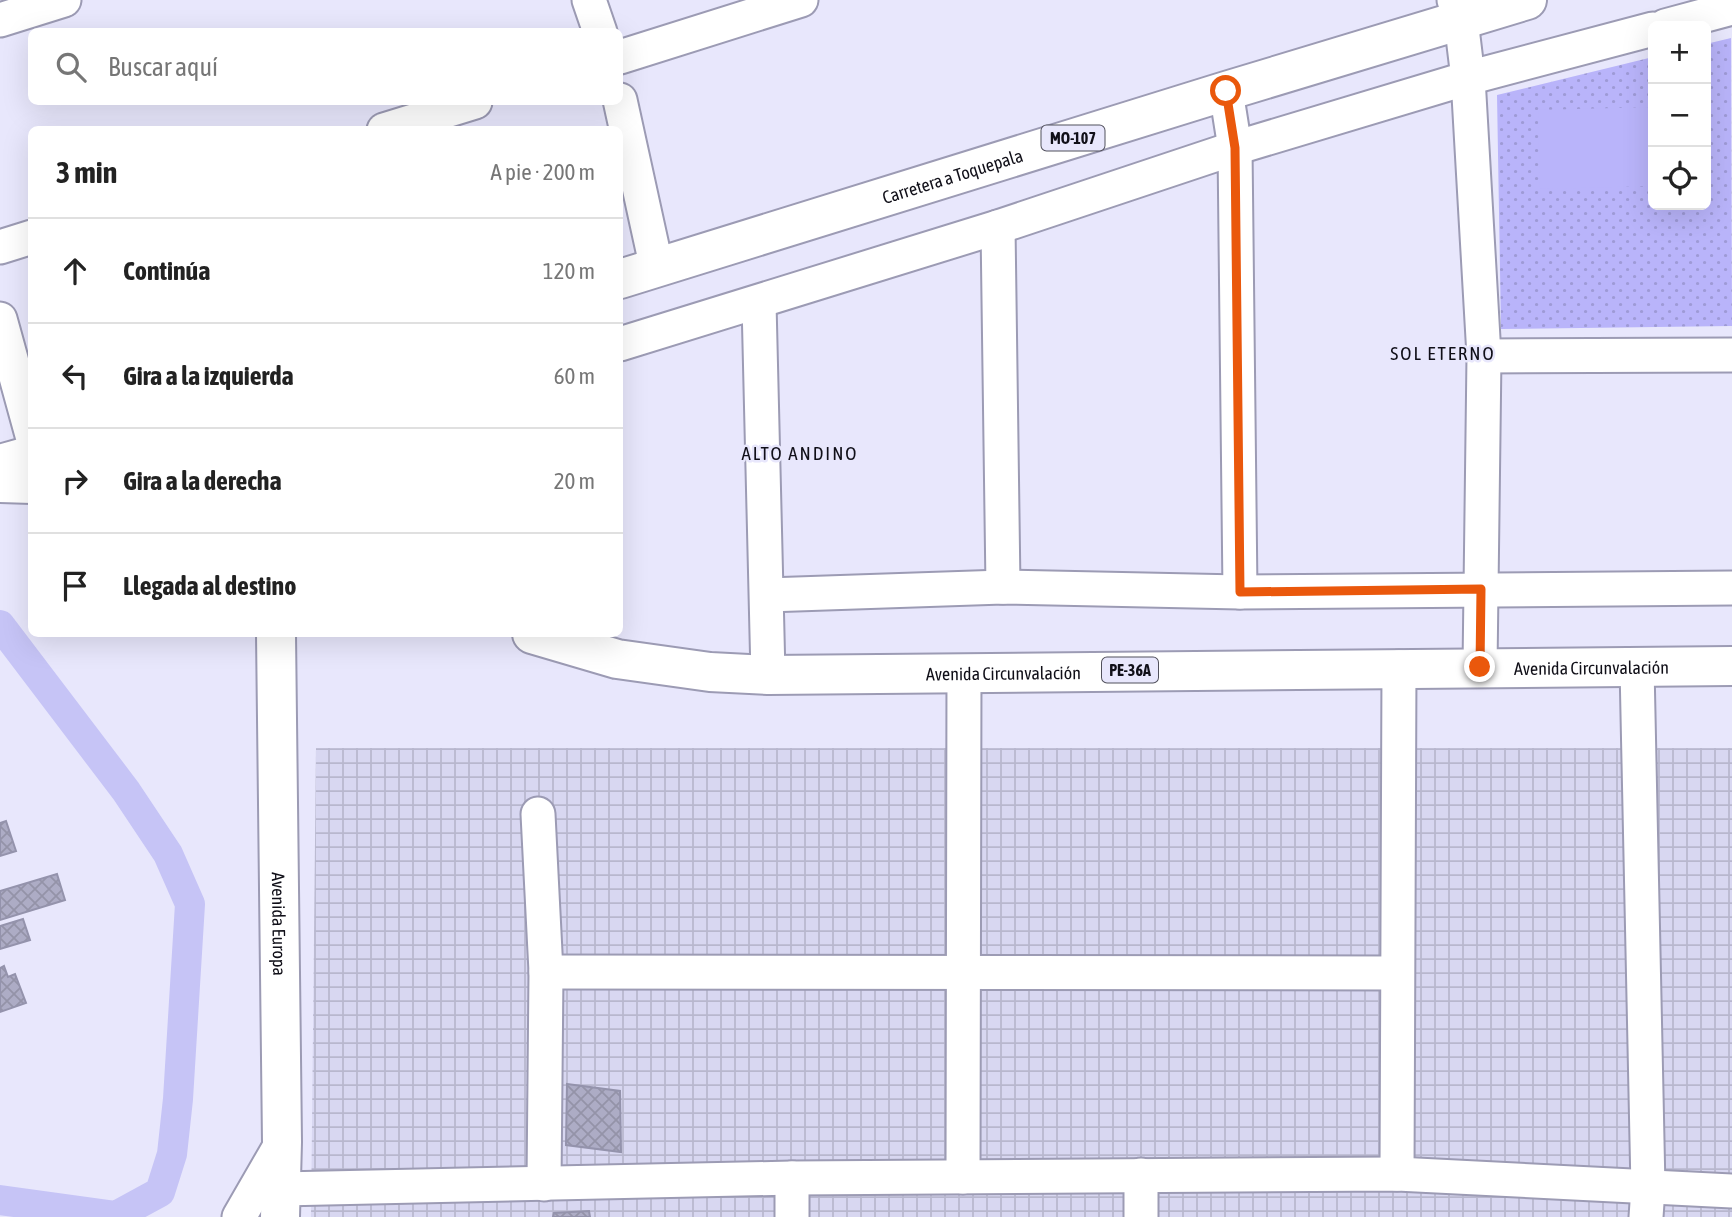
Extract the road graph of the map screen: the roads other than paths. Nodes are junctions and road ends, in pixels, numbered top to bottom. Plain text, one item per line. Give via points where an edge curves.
1 (64, 0) edge
2 (589, 0) edge
3 (801, 0) edge
4 (1527, 0) edge
5 (1732, 8) edge
6 (1457, 10) edge
7 (0, 20) edge
8 (1684, 21) edge
9 (599, 28) edge
10 (1648, 30) edge
11 (623, 56) edge
12 (1468, 78) junction
13 (1226, 91) junction
14 (465, 105) edge
15 (621, 105) edge
16 (397, 126) edge
17 (1235, 148) junction
18 (998, 227) junction
19 (28, 238) edge
20 (0, 247) edge
21 (657, 268) junction
22 (623, 278) edge
23 (759, 303) junction
24 (0, 319) edge
25 (623, 343) edge
26 (1732, 355) edge
27 (1484, 356) junction
28 (28, 420) edge
29 (28, 456) edge
30 (0, 464) edge
31 (0, 483) edge
32 (28, 484) edge
33 (1003, 587) junction
34 (1732, 588) edge
35 (1481, 589) junction
36 (1240, 592) junction
37 (766, 595) junction
38 (276, 637) edge
39 (542, 637) edge
40 (1732, 666) edge
41 (1399, 667) junction
42 (1480, 667) junction
43 (1637, 667) junction
44 (964, 672) junction
45 (768, 675) junction
46 (538, 814) dead end
47 (546, 972) junction
48 (963, 972) junction
49 (1397, 972) junction
50 (282, 1142) junction
51 (1397, 1174) junction
52 (1141, 1175) junction
53 (963, 1177) junction
54 (792, 1178) junction
55 (544, 1184) junction
56 (1732, 1191) edge
57 (280, 1203) edge
58 (1647, 1203) edge
59 (239, 1217) edge
60 (792, 1217) edge
61 (1141, 1217) edge

1 - 7 street
2 - 9 street
3 - 11 street
4 - 6 main road, Carretera a Toquepala / MO-107
5 - 8 street
6 - 12 street
6 - 13 main road, Carretera a Toquepala / MO-107
10 - 12 street
12 - 17 street
12 - 27 street
13 - 17 street
13 - 21 main road, Carretera a Toquepala / MO-107
14 - 16 street
15 - 21 street
17 - 18 street
17 - 36 street
18 - 23 street
18 - 33 street
19 - 20 street
21 - 22 main road, Carretera a Toquepala / MO-107
23 - 25 street
23 - 37 street
24 - 28 street
26 - 27 street
27 - 35 street
29 - 30 main road
31 - 32 main road
33 - 36 street
33 - 37 street
34 - 35 street
35 - 36 street
35 - 42 street
37 - 45 street
38 - 50 main road, Avenida Europa
39 - 45 main road, Avenida Circunvalación / PE-36A via 618,659
40 - 43 main road, Avenida Circunvalación / PE-36A
41 - 42 main road, Avenida Circunvalación / PE-36A
41 - 44 main road, Avenida Circunvalación / PE-36A
41 - 49 street
42 - 43 main road, Avenida Circunvalación / PE-36A
43 - 58 street
44 - 45 main road, Avenida Circunvalación / PE-36A
44 - 48 street
46 - 47 street
47 - 48 street
47 - 55 street
48 - 49 street
48 - 53 street
49 - 51 street
50 - 57 main road, Avenida Europa
50 - 59 street
51 - 52 street
51 - 58 street
52 - 53 street
52 - 61 street
53 - 54 street
54 - 55 street
54 - 60 street
55 - 57 street
56 - 58 street

